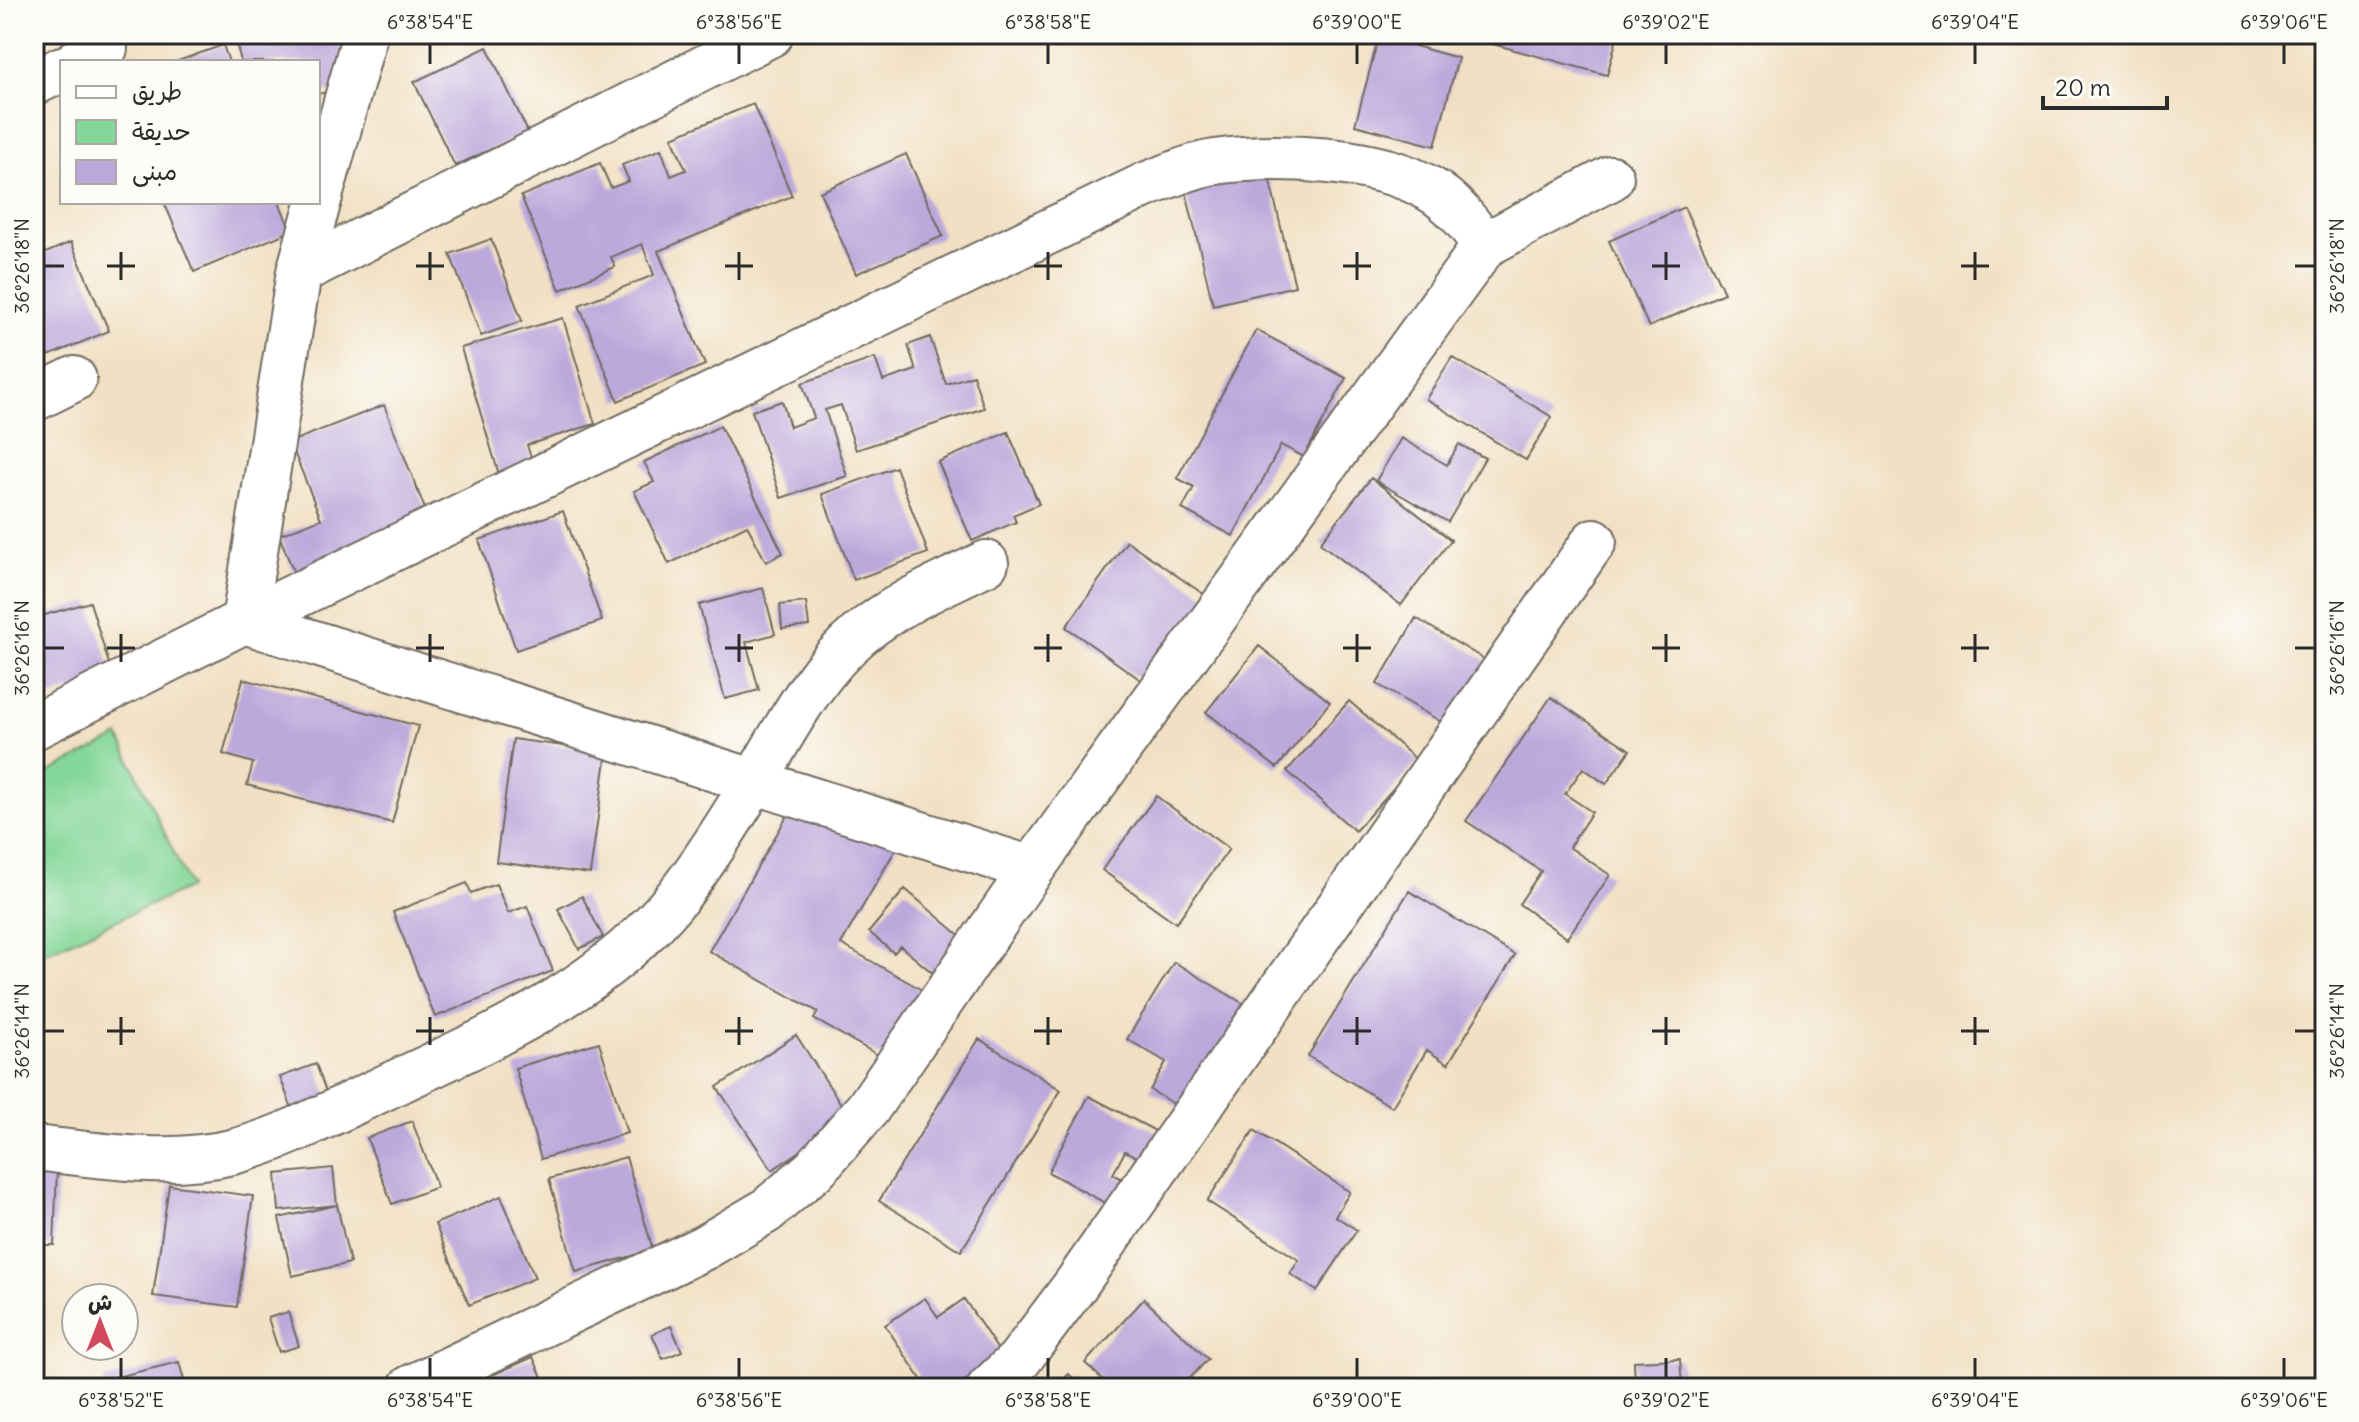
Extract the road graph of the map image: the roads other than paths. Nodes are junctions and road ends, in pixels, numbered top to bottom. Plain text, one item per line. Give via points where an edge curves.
1 (365, 34) edge
2 (771, 34) edge
3 (60, 70) edge
4 (34, 83) edge
5 (1611, 178) dead end
6 (320, 196) edge
7 (318, 204) edge
8 (1485, 245) junction
9 (299, 272) junction
10 (74, 379) dead end
11 (34, 399) edge
12 (1594, 541) dead end
13 (986, 563) dead end
14 (244, 621) junction
15 (34, 727) edge
16 (754, 782) junction
17 (1032, 869) junction
18 (34, 1148) edge
19 (410, 1388) edge
20 (989, 1388) edge

1 - 6 street
2 - 9 street
3 - 4 street
5 - 8 street
7 - 9 street
8 - 14 street via 1461,213 1429,188 1382,170 1284,159 1212,162 1131,192
8 - 17 street
9 - 14 street
10 - 11 street
12 - 20 street via 1074,1287 1019,1360
13 - 16 street via 917,596 859,635 809,690
14 - 15 street
14 - 16 street
16 - 17 street
16 - 18 street via 667,907 589,981 528,1019 328,1115 234,1152 174,1161
17 - 19 street via 868,1108 814,1170 766,1211 705,1247

